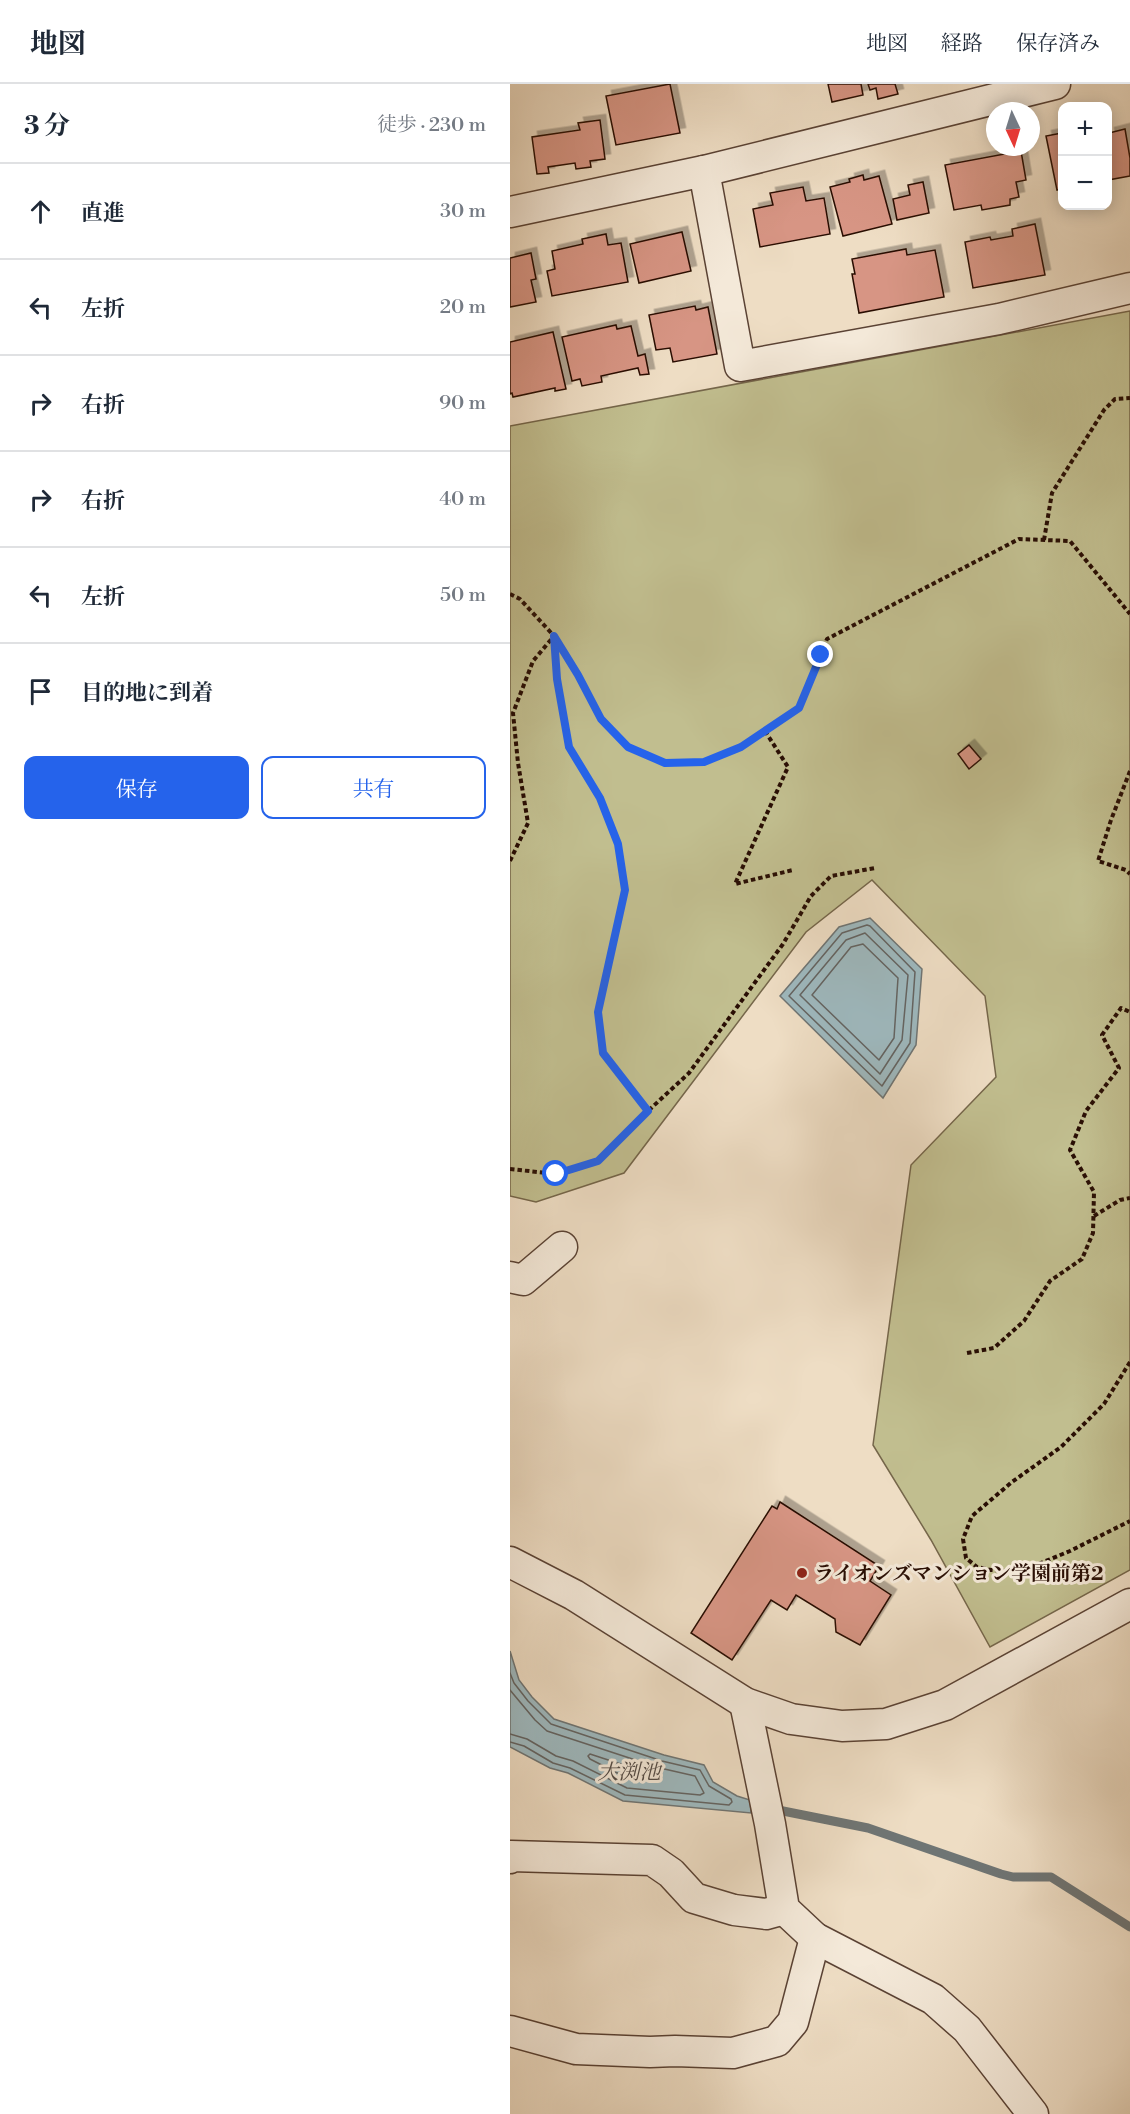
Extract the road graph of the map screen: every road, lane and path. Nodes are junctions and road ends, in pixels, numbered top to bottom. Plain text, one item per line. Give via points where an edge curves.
1 (1055, 84) edge
2 (704, 171) junction
3 (510, 212) edge
4 (1130, 288) edge
5 (1130, 398) edge
6 (1044, 540) junction
7 (510, 594) edge
8 (1130, 614) edge
9 (554, 636) junction
10 (765, 731) junction
11 (1130, 771) edge
12 (510, 861) edge
13 (875, 868) dead end
14 (793, 870) dead end
15 (1130, 874) edge
16 (1130, 1012) edge
17 (648, 1111) junction
18 (510, 1169) edge
19 (1130, 1198) edge
20 (1093, 1217) junction
21 (562, 1247) dead end
22 (510, 1277) edge
23 (967, 1353) dead end
24 (1130, 1362) edge
25 (1130, 1521) edge
26 (510, 1562) edge
27 (1130, 1604) edge
28 (745, 1703) junction
29 (510, 1858) edge
30 (784, 1909) junction
31 (815, 1938) junction
32 (510, 2031) edge
33 (1033, 2114) edge

1 - 2 street
2 - 3 street
2 - 4 street via 740,366 999,319
5 - 6 path via 1115,399 1104,410 1052,493
6 - 8 path via 1070,541
6 - 10 path via 1019,539 827,639 799,708
7 - 9 path via 520,599
9 - 10 path via 601,719 628,747 665,763 704,762 741,747
9 - 12 path via 533,661 513,713 528,823
9 - 17 path via 569,747 600,798 618,844 625,890 598,1012 603,1053
10 - 14 path via 788,768 735,884
11 - 15 path via 1098,861
13 - 17 path via 831,876 811,896 783,944 689,1073
16 - 20 path via 1121,1008 1102,1035 1119,1068 1086,1111 1070,1150 1094,1192
17 - 18 path via 598,1161 556,1174
19 - 20 path
20 - 23 path via 1093,1233 1082,1259 1050,1281 1024,1321 994,1348
21 - 22 street via 524,1280
24 - 25 path via 1104,1404 1061,1447 972,1516 963,1539 966,1558 977,1567 1019,1572
26 - 28 street via 574,1594
27 - 28 street via 945,1705 886,1724 842,1726 791,1719
28 - 30 street
29 - 30 street via 652,1860 671,1873 694,1898 745,1912 766,1914
30 - 31 street
31 - 32 street via 793,2022 777,2041 733,2053 650,2052 576,2049
31 - 33 street via 933,2000 967,2029

